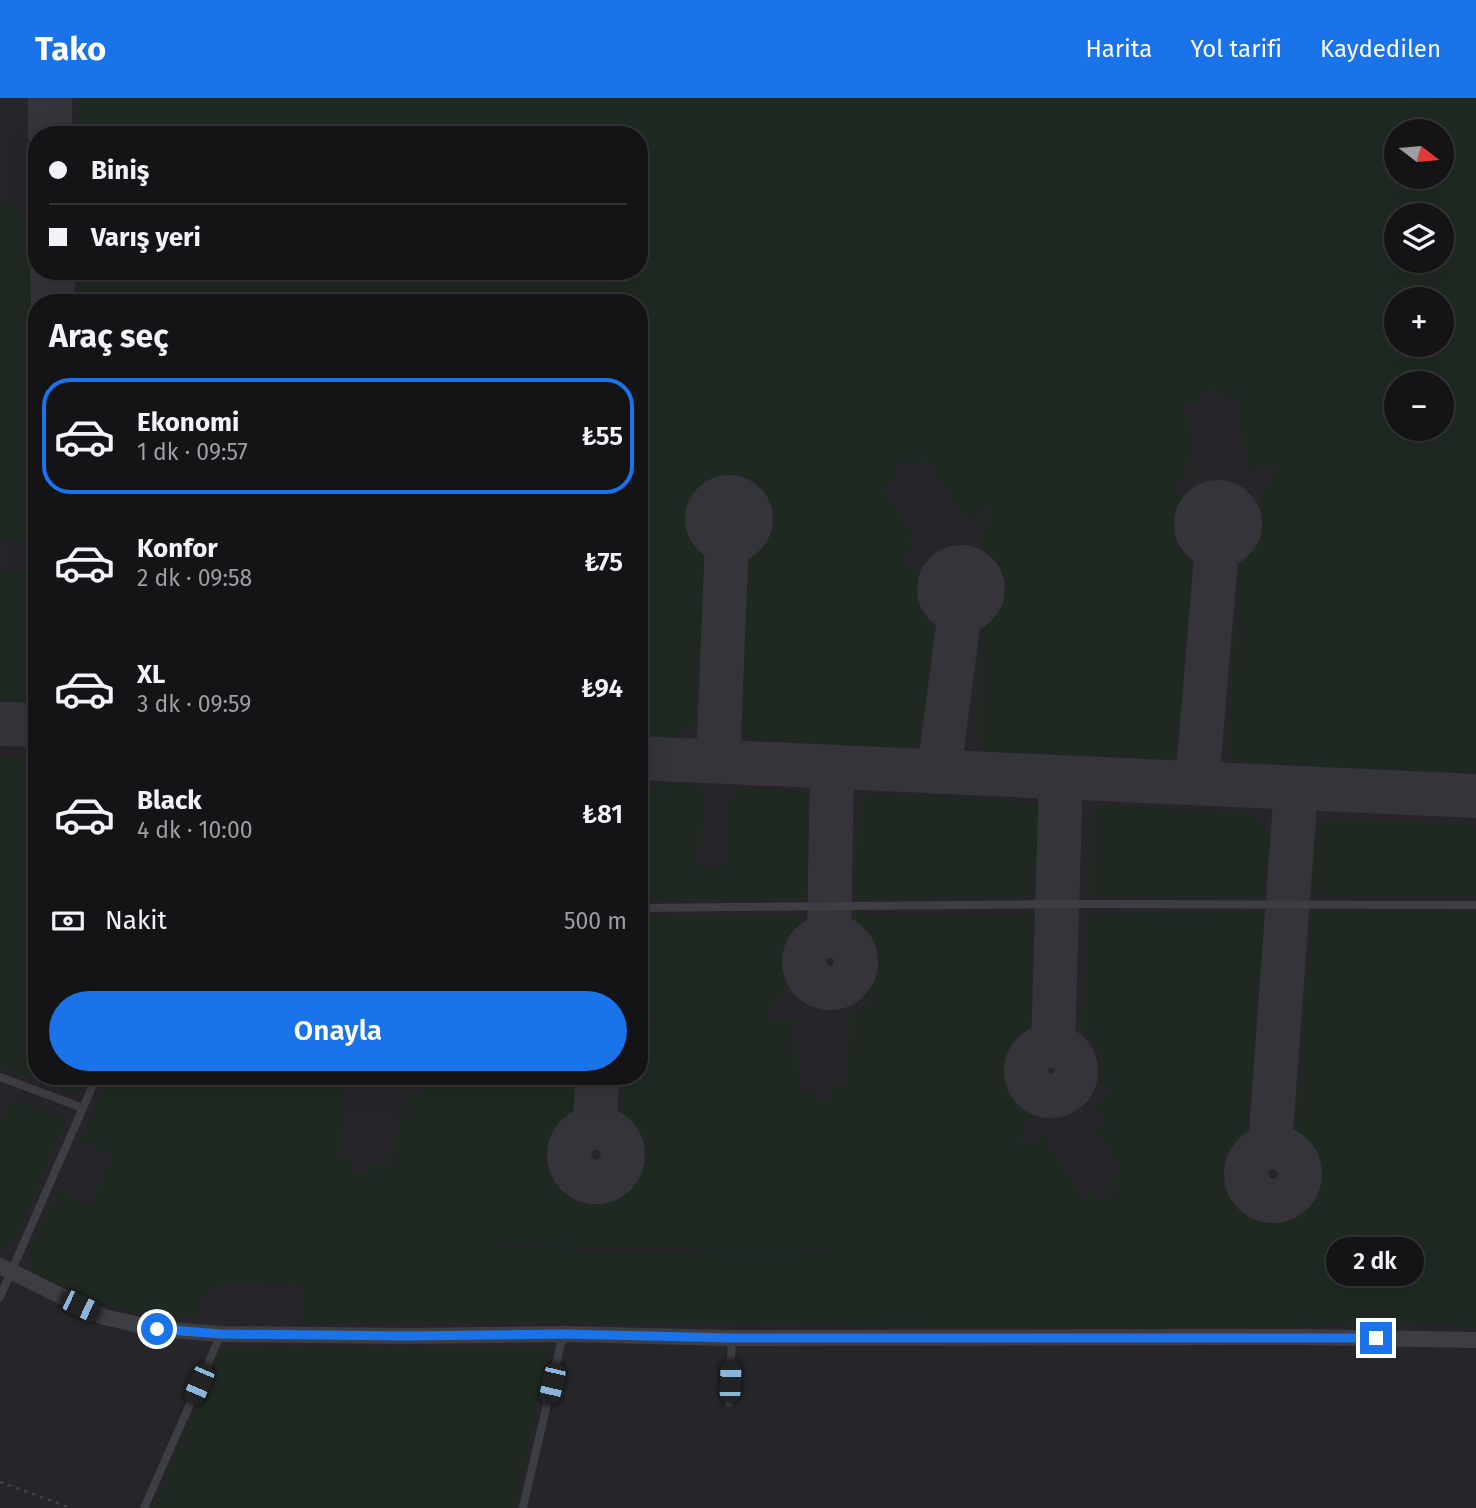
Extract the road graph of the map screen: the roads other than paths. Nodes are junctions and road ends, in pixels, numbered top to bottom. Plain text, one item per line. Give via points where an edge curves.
1 (1476, 905) edge
2 (648, 908) edge
3 (0, 1077) edge
4 (93, 1085) edge
5 (83, 1108) junction
6 (5, 1269) edge
7 (0, 1297) edge
8 (221, 1334) junction
9 (563, 1334) junction
10 (732, 1338) junction
11 (1476, 1340) edge
12 (729, 1403) dead end
13 (144, 1508) edge
14 (523, 1508) edge

1 - 2 lane
3 - 5 lane
4 - 5 lane
5 - 6 lane
6 - 7 lane
6 - 8 street via 104,1317 157,1329
8 - 9 street
8 - 13 lane
9 - 10 street
9 - 14 lane
10 - 11 street
10 - 12 lane

